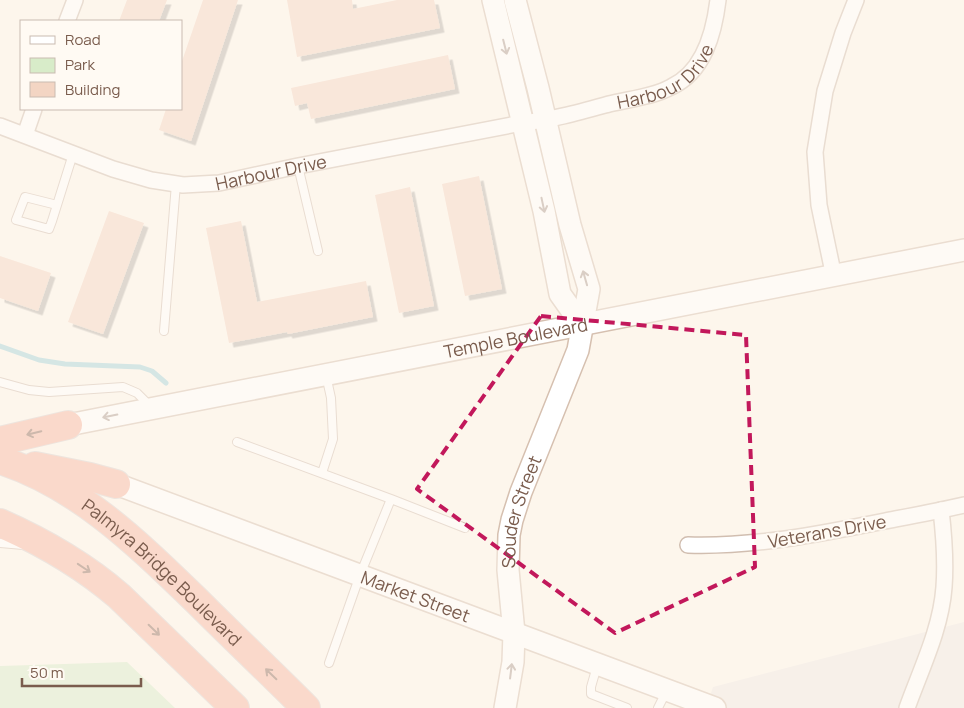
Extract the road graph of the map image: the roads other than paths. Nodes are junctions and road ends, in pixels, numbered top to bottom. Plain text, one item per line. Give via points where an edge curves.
1 (75, 0) edge
2 (493, 0) edge
3 (515, 0) edge
4 (718, 0) edge
5 (856, 0) edge
6 (68, 20) edge
7 (34, 110) edge
8 (545, 120) junction
9 (522, 123) junction
10 (0, 126) edge
11 (25, 135) junction
12 (73, 154) junction
13 (298, 166) junction
14 (176, 184) junction
15 (57, 205) junction
16 (570, 225) junction
17 (547, 230) junction
18 (964, 250) edge
19 (318, 251) dead end
20 (834, 277) junction
21 (582, 325) junction
22 (164, 331) dead end
23 (326, 375) junction
24 (0, 382) edge
25 (153, 409) junction
26 (68, 425) joint
27 (237, 442) dead end
28 (1, 454) edge
29 (322, 473) junction
30 (116, 484) joint
31 (391, 499) junction
32 (964, 505) edge
33 (941, 510) junction
34 (0, 523) edge
35 (465, 528) dead end
36 (0, 543) edge
37 (45, 545) junction
38 (688, 545) dead end
39 (360, 575) junction
40 (514, 633) junction
41 (329, 663) dead end
42 (598, 664) junction
43 (202, 677) junction
44 (663, 699) edge
45 (710, 707) edge
46 (235, 708) edge
47 (251, 708) edge
48 (306, 708) edge
49 (504, 708) edge
50 (627, 708) edge
51 (907, 708) edge

1 - 6 street
2 -> 9 street
3 - 8 street
4 - 8 street, Harbour Drive via 711,38 700,62 682,81 660,92
5 - 20 street via 825,91 815,152 819,205
7 - 11 street
8 - 9 street, Harbour Drive
8 - 16 street
9 - 13 street, Harbour Drive
9 -> 17 street
10 - 11 street, Harbour Drive
11 - 12 street, Harbour Drive
12 - 14 street, Harbour Drive via 113,169
12 - 15 lane
13 - 14 street, Harbour Drive via 219,182
13 - 19 lane
14 - 22 lane
15 - 15 lane via 49,229 16,220 25,197
16 - 17 street
21 -> 16 street via 589,289
17 - 21 street via 560,294
18 - 20 street, Temple Boulevard
20 - 21 street, Temple Boulevard
21 - 23 street, Temple Boulevard
21 - 40 street, Souder Street via 578,350 512,520 508,570
23 - 25 street, Temple Boulevard
23 - 29 lane via 333,439
24 - 25 lane via 49,392 123,387 137,393
25 -> 26 street, Temple Boulevard
26 -> 28 highway
27 - 29 lane
28 - 30 highway
48 -> 28 highway, Palmyra Bridge Boulevard via 110,521
29 - 31 lane
30 - 39 street, Market Street
31 - 35 lane
31 - 39 lane
32 - 33 street, Veterans Drive
33 - 38 street, Veterans Drive via 766,542
33 - 51 street via 945,552 941,609
34 - 37 highway
36 - 37 lane
37 -> 43 highway via 82,566 107,586
39 - 40 street, Market Street
39 - 41 lane
40 - 42 street, Market Street
49 -> 40 street, Souder Street
42 - 44 street, Market Street
42 - 50 lane via 590,687 591,694
43 - 46 highway
43 - 47 highway
44 - 45 street, Market Street

